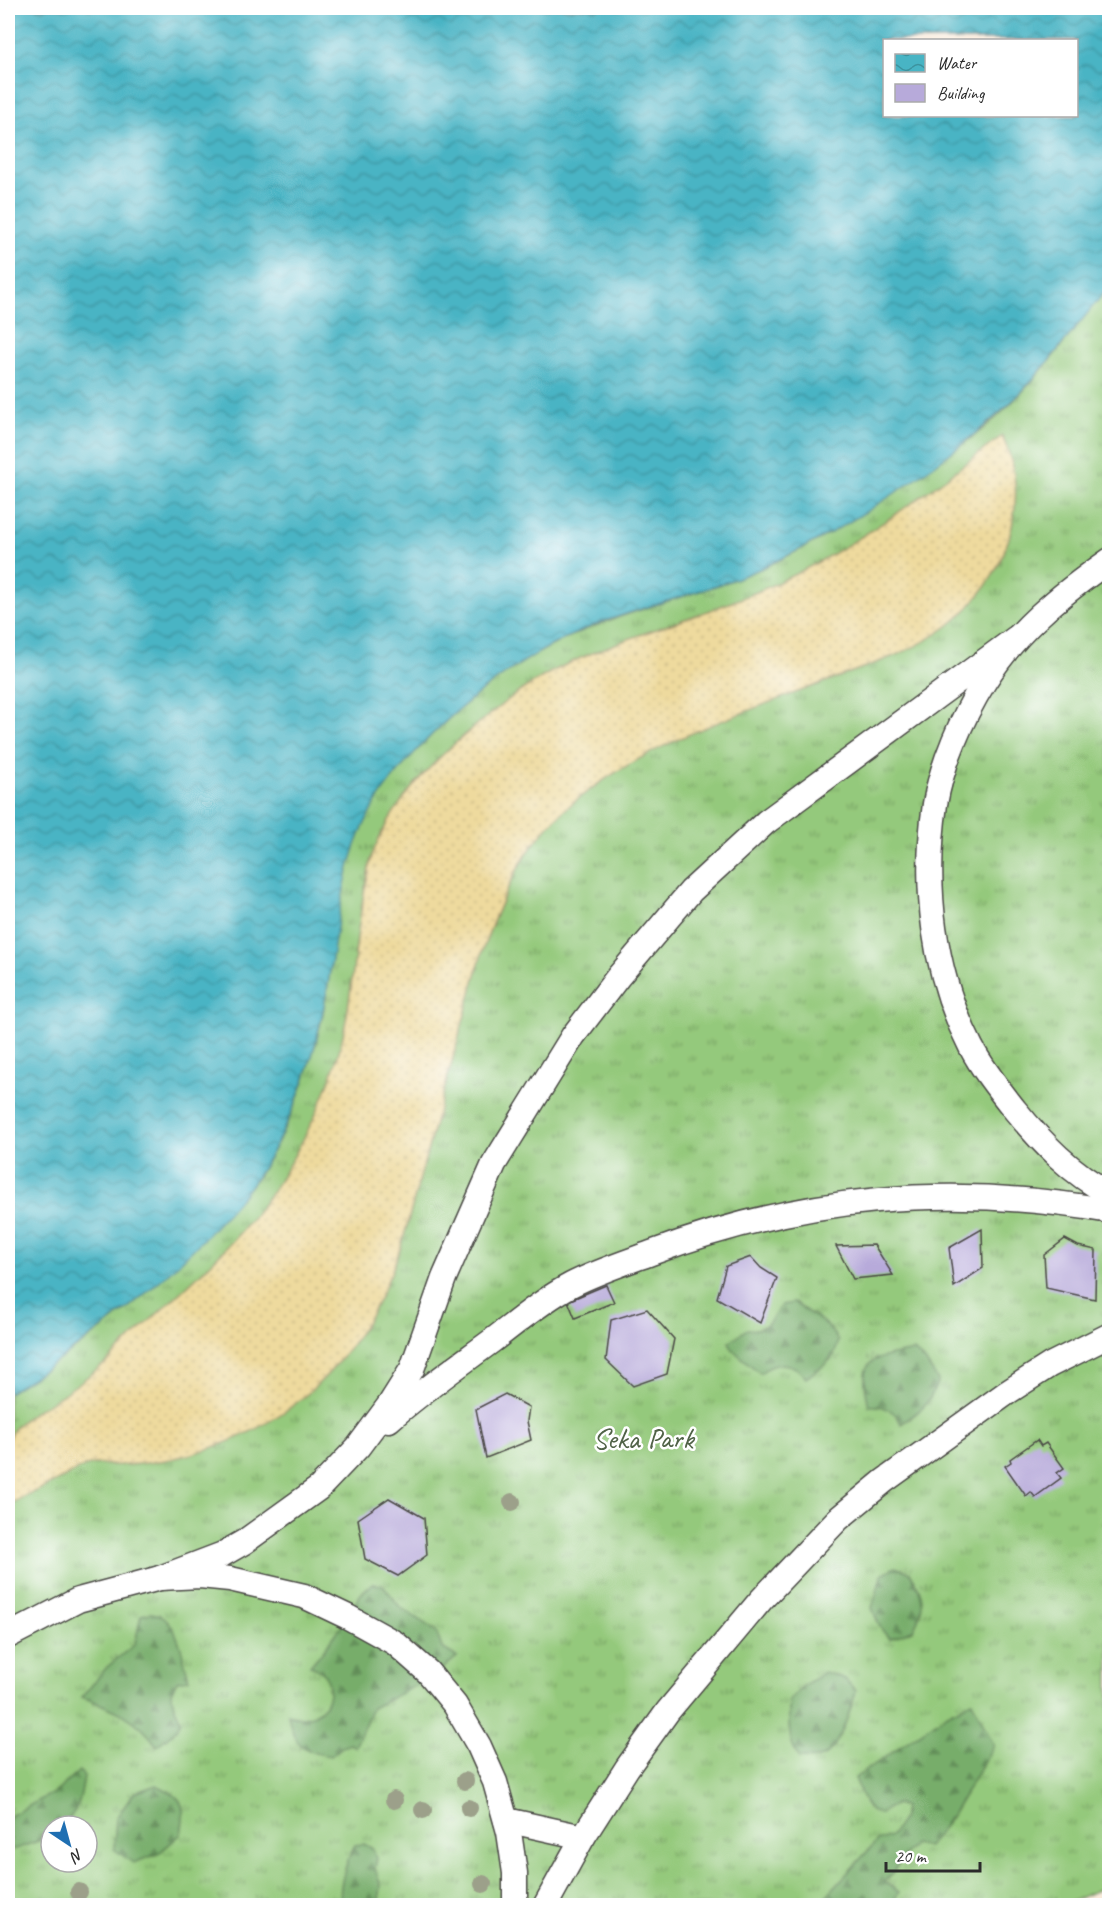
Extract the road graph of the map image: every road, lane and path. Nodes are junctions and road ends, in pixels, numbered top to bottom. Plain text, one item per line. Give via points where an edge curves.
1 (1110, 560) edge
2 (1016, 638) junction
3 (1110, 1194) edge
4 (1110, 1211) edge
5 (1110, 1335) edge
6 (357, 1447) junction
7 (160, 1578) junction
8 (8, 1636) edge
9 (506, 1820) junction
10 (584, 1837) junction
11 (515, 1905) edge
12 (545, 1905) edge

1 - 2 street via 1053,602
2 - 3 street via 984,682 962,725 935,804 931,905 936,943 950,999 987,1072 1040,1141 1061,1161
2 - 6 street via 766,822 690,891 618,976 573,1036 494,1164 444,1278 412,1369
4 - 6 street via 984,1196 918,1197 843,1203 732,1226 560,1291 408,1404
5 - 10 street via 1050,1365 1008,1392 884,1480 838,1519 761,1600 668,1711 627,1767
6 - 7 street via 319,1488 253,1536 223,1554
7 - 8 street via 78,1600
7 - 9 street via 230,1579 304,1596 395,1643 428,1672 455,1705 495,1782
9 - 10 street
9 - 11 street via 515,1873
10 - 12 street

